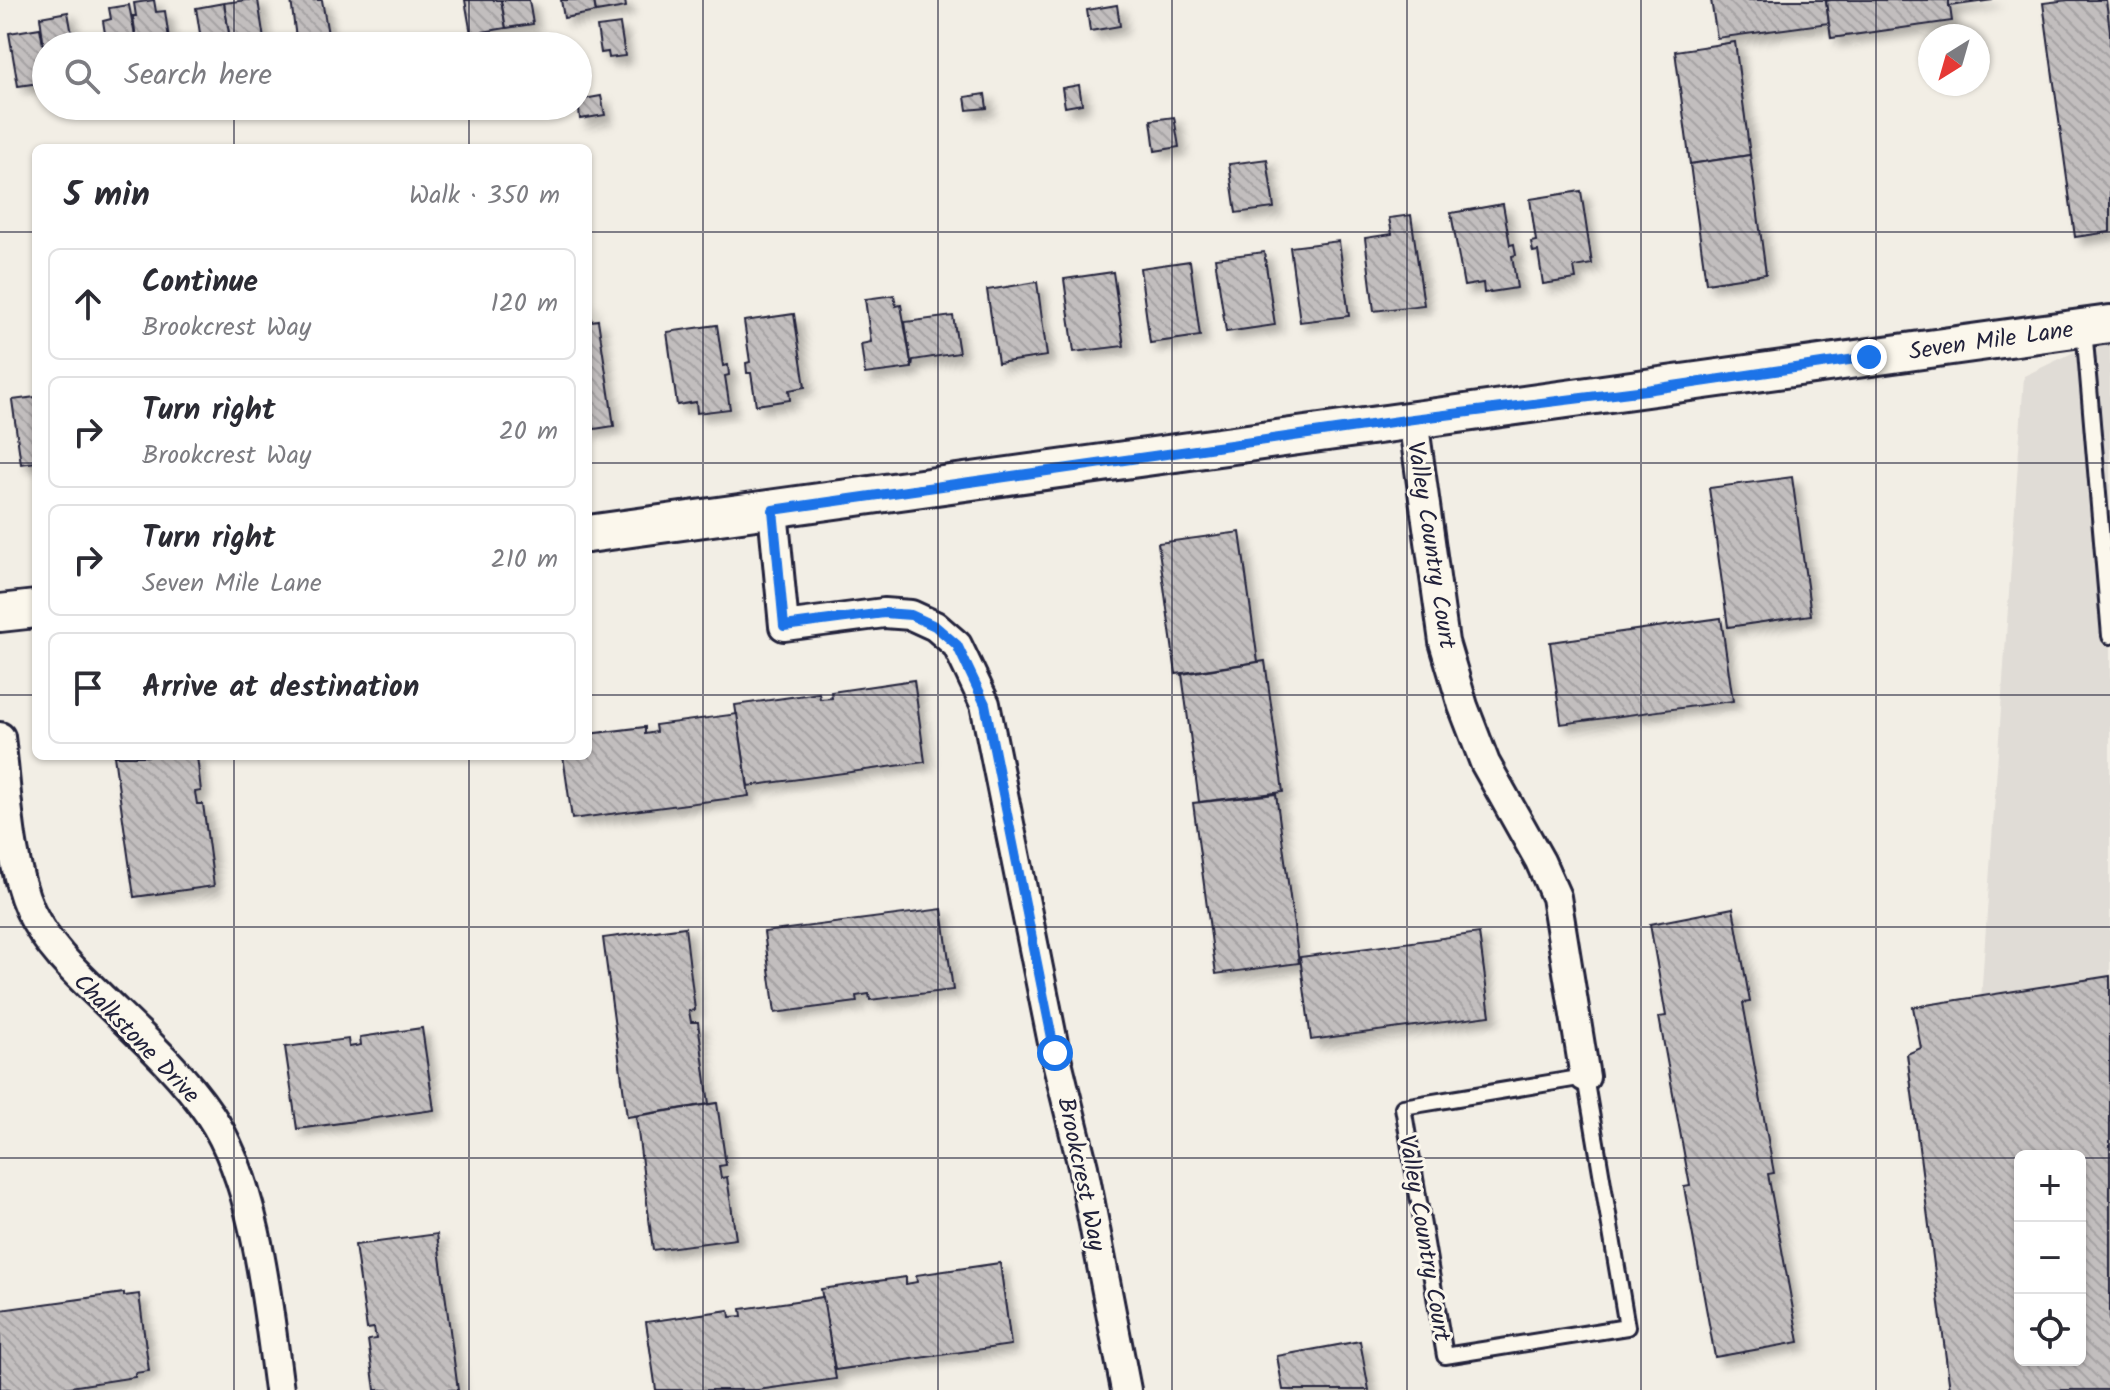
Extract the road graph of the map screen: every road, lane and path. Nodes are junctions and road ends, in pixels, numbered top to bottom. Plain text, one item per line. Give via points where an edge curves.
1 (2097, 326) edge
2 (1413, 419) junction
3 (2110, 430) edge
4 (2092, 433) junction
5 (773, 510) junction
6 (592, 533) edge
7 (32, 609) edge
8 (0, 613) edge
9 (2109, 617) edge
10 (2110, 636) edge
11 (0, 737) edge
12 (1585, 1077) junction
13 (279, 1390) edge
14 (1126, 1390) edge

1 - 2 street, Seven Mile Lane
1 - 4 lane
2 - 5 street, Seven Mile Lane
2 - 12 street, Valley Country Court via 1444,642 1485,763 1556,897
3 - 4 lane
4 - 9 lane
5 - 6 street, Seven Mile Lane
5 - 14 street, Brookcrest Way via 784,626 884,613 911,615 957,645 985,704
7 - 8 street
9 - 10 lane
11 - 13 street, Chalkstone Drive via 21,886 31,912 71,968 210,1115 228,1149 264,1277
12 - 12 lane, Valley Country Court via 1627,1327 1445,1356 1403,1107

